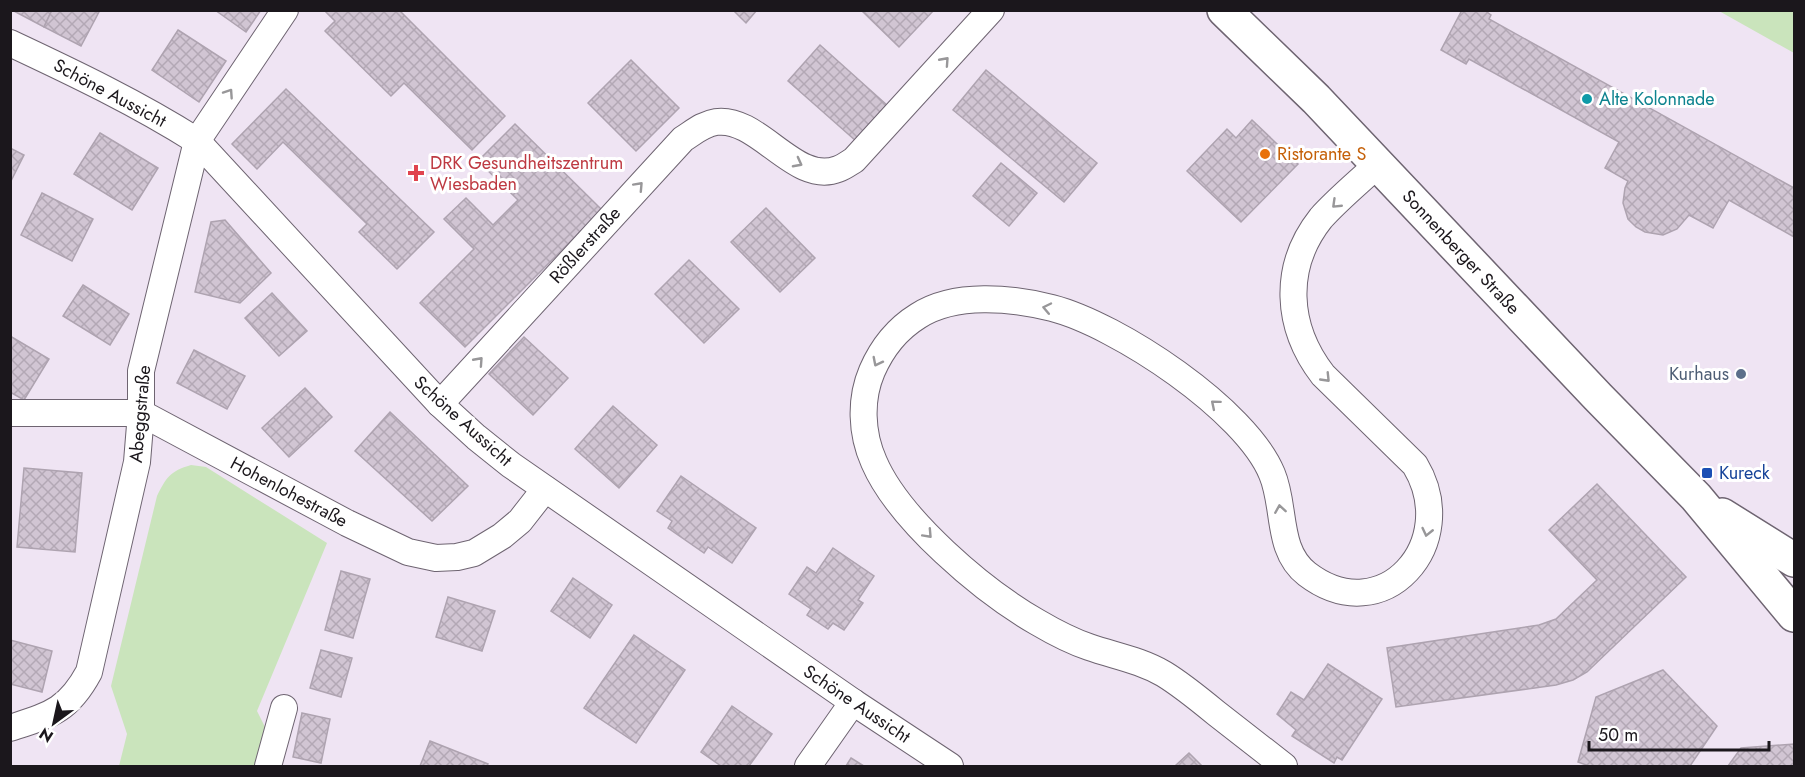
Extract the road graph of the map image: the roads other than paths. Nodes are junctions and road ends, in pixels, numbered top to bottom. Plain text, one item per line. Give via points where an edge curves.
1 (285, 10) edge
2 (991, 10) edge
3 (1224, 10) edge
4 (10, 43) edge
5 (197, 141) junction
6 (1378, 164) junction
7 (440, 404) junction
8 (10, 413) edge
9 (141, 413) junction
10 (545, 489) junction
11 (1696, 497) junction
12 (1794, 560) edge
13 (1763, 578) junction
14 (1794, 590) edge
15 (1794, 615) edge
16 (853, 702) junction
17 (284, 708) dead end
18 (10, 728) edge
19 (268, 766) edge
20 (808, 766) edge
21 (950, 766) edge
22 (1284, 766) edge

5 -> 1 street, Abeggstraße
7 -> 2 street, Rößlerstraße via 683,139 699,127 718,122 736,124 803,166 837,170 854,160
3 - 6 main road, Sonnenberger Straße
4 - 5 street, Schöne Aussicht via 115,93
5 - 7 street, Schöne Aussicht
5 - 9 street, Abeggstraße via 141,371
6 - 11 main road, Sonnenberger Straße
6 -> 22 street via 1323,217 1311,234 1301,252 1293,293 1297,328 1312,361 1415,465 1428,493 1429,526 1422,549 1409,569 1389,584 1350,591 1307,574 1290,554 1272,474 1247,434 1217,405 1164,365 1123,337 1076,315 1042,306 996,301 939,306 905,325 891,340 870,374 866,392 864,427 877,469 903,507 954,561 1007,603 1065,638 1136,661 1176,681
7 - 10 street, Schöne Aussicht
8 - 9 street, Hohenlohestraße
9 - 10 street, Hohenlohestraße via 347,523 408,552 436,558 474,553 502,536
9 - 18 street, Abeggstraße via 137,462 89,672 60,709
10 - 16 street, Schöne Aussicht
11 - 12 main road, Sonnenberger Straße
11 - 13 main road, Sonnenberger Straße
13 - 14 main road, Sonnenberger Straße
13 - 15 main road, Sonnenberger Straße
16 - 20 street
16 - 21 street, Schöne Aussicht
17 - 19 street

